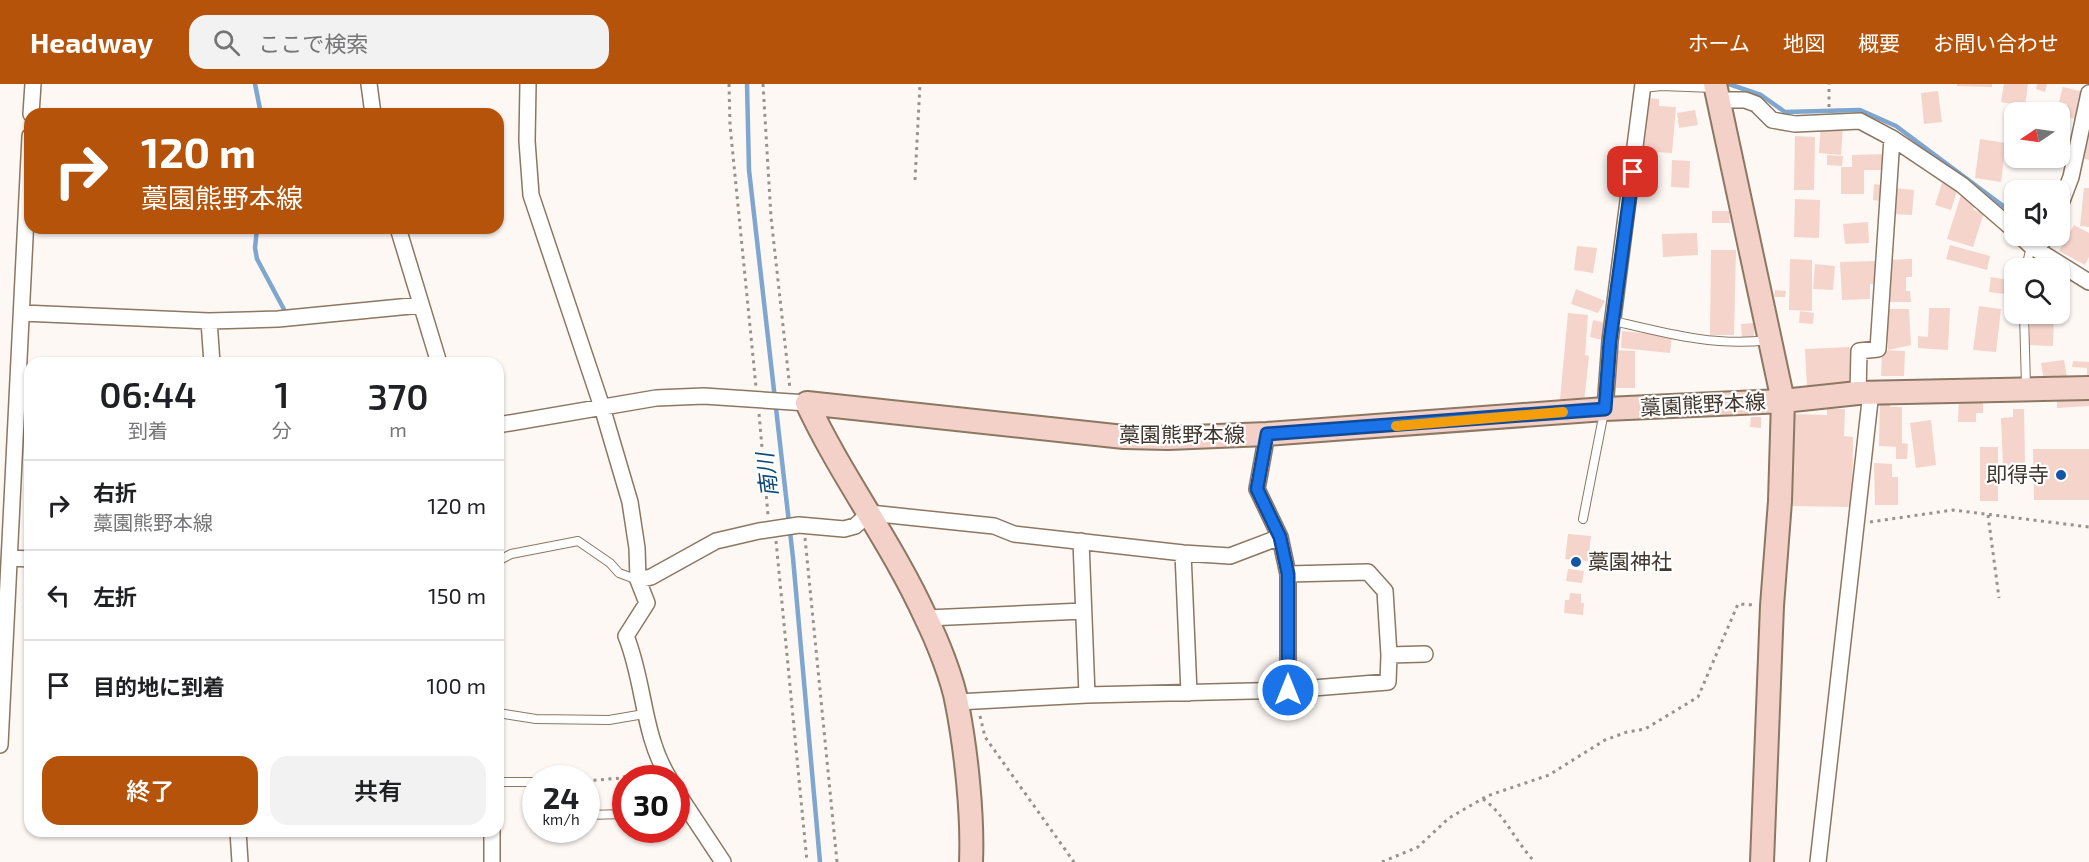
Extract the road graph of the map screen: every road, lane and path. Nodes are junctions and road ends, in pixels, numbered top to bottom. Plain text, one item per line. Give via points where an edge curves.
1 (33, 84) edge
2 (369, 84) edge
3 (528, 84) edge
4 (729, 84) edge
5 (763, 84) edge
6 (920, 84) edge
7 (1829, 84) edge
8 (1643, 86) edge
9 (1716, 91) edge
10 (2089, 93) edge
11 (31, 108) edge
12 (372, 108) edge
13 (1829, 121) junction
14 (1892, 138) junction
15 (915, 180) dead end
16 (2070, 180) edge
17 (2004, 222) edge
18 (26, 234) edge
19 (400, 234) edge
20 (2044, 246) edge
21 (2089, 282) edge
22 (421, 306) junction
23 (22, 313) junction
24 (209, 321) junction
25 (1614, 321) junction
26 (2024, 324) edge
27 (1770, 339) junction
28 (212, 357) edge
29 (437, 357) edge
30 (2089, 388) edge
31 (2026, 390) junction
32 (1865, 393) junction
33 (760, 400) junction
34 (1783, 401) junction
35 (795, 403) junction
36 (602, 406) junction
37 (1605, 409) junction
38 (504, 424) edge
39 (1267, 434) junction
40 (870, 513) junction
41 (1988, 515) junction
42 (1583, 519) dead end
43 (1856, 524) junction
44 (802, 526) junction
45 (2089, 527) edge
46 (773, 530) junction
47 (1280, 537) junction
48 (1081, 541) junction
49 (1182, 553) junction
50 (10, 558) junction
51 (504, 558) edge
52 (24, 559) edge
53 (1288, 574) junction
54 (638, 580) junction
55 (1999, 598) dead end
56 (1772, 606) junction
57 (1083, 611) junction
58 (927, 618) junction
59 (1425, 654) dead end
60 (1389, 655) junction
61 (1288, 690) junction
62 (1188, 693) junction
63 (1087, 695) junction
64 (967, 702) junction
65 (504, 714) edge
66 (644, 714) junction
67 (0, 745) edge
68 (660, 763) joint
69 (600, 780) edge
70 (504, 782) edge
71 (522, 782) edge
72 (1482, 799) junction
73 (690, 813) edge
74 (238, 837) edge
75 (492, 837) edge
76 (240, 862) edge
77 (492, 862) edge
78 (723, 862) edge
79 (807, 862) edge
80 (837, 862) edge
81 (971, 862) edge
82 (1074, 862) edge
83 (1382, 862) edge
84 (1535, 862) edge
85 (1762, 862) edge
86 (1818, 862) edge

1 - 11 street
2 - 12 street
3 - 36 street via 526,141 531,195
4 - 33 path via 731,136
5 - 35 path via 771,217
6 - 15 path
7 - 13 path
8 - 9 lane
8 - 25 street
9 - 13 street via 1755,104 1772,120 1795,124
9 - 27 main road
10 - 16 street
13 - 14 street via 1860,121
14 - 17 street via 1962,185
14 - 32 street via 1878,349 1859,351
18 - 23 street
19 - 22 street
20 - 21 street
22 - 24 street via 278,320
22 - 29 street
23 - 24 street
23 - 50 street
24 - 28 street
25 - 27 lane via 1731,343
25 - 37 street
26 - 31 lane
27 - 34 main road
30 - 31 main road, 藁園熊野本線
31 - 32 main road, 藁園熊野本線
32 - 34 main road, 藁園熊野本線
32 - 43 street
33 - 35 street
33 - 36 street via 704,396
33 - 46 path
34 - 37 main road, 藁園熊野本線
34 - 56 main road
35 - 39 main road, 藁園熊野本線 via 1124,436
35 - 40 main road via 826,443
36 - 38 street
36 - 54 street via 630,502
37 - 39 main road, 藁園熊野本線
37 - 42 lane
39 - 47 street via 1257,489
40 - 44 street via 855,526 844,529
40 - 48 street via 994,526 1014,534
40 - 58 main road
41 - 43 path via 1953,510
41 - 45 path
41 - 55 path
43 - 86 street
44 - 46 street
44 - 80 path
46 - 54 street via 716,541 651,577
46 - 79 path
47 - 49 street via 1230,556
47 - 53 street
48 - 49 street
48 - 57 street
49 - 62 street
50 - 52 street
50 - 67 street
51 - 54 lane via 578,541 619,573
53 - 60 street via 1368,572 1385,591
53 - 61 street
54 - 66 street via 648,603 626,636 640,676
56 - 72 path via 1738,604 1698,697 1645,729 1605,740 1549,775
56 - 85 main road
57 - 58 street
57 - 63 street
58 - 64 main road
59 - 60 street
60 - 61 street via 1388,682
61 - 62 street
62 - 63 street
63 - 64 street
64 - 81 main road
64 - 82 path via 985,737
65 - 66 lane via 536,719 609,720
66 - 68 street
68 - 69 path via 621,778
70 - 71 lane
72 - 83 path via 1449,818 1418,847
72 - 84 path via 1491,805 1521,849
73 - 78 street
74 - 76 street
75 - 77 street

